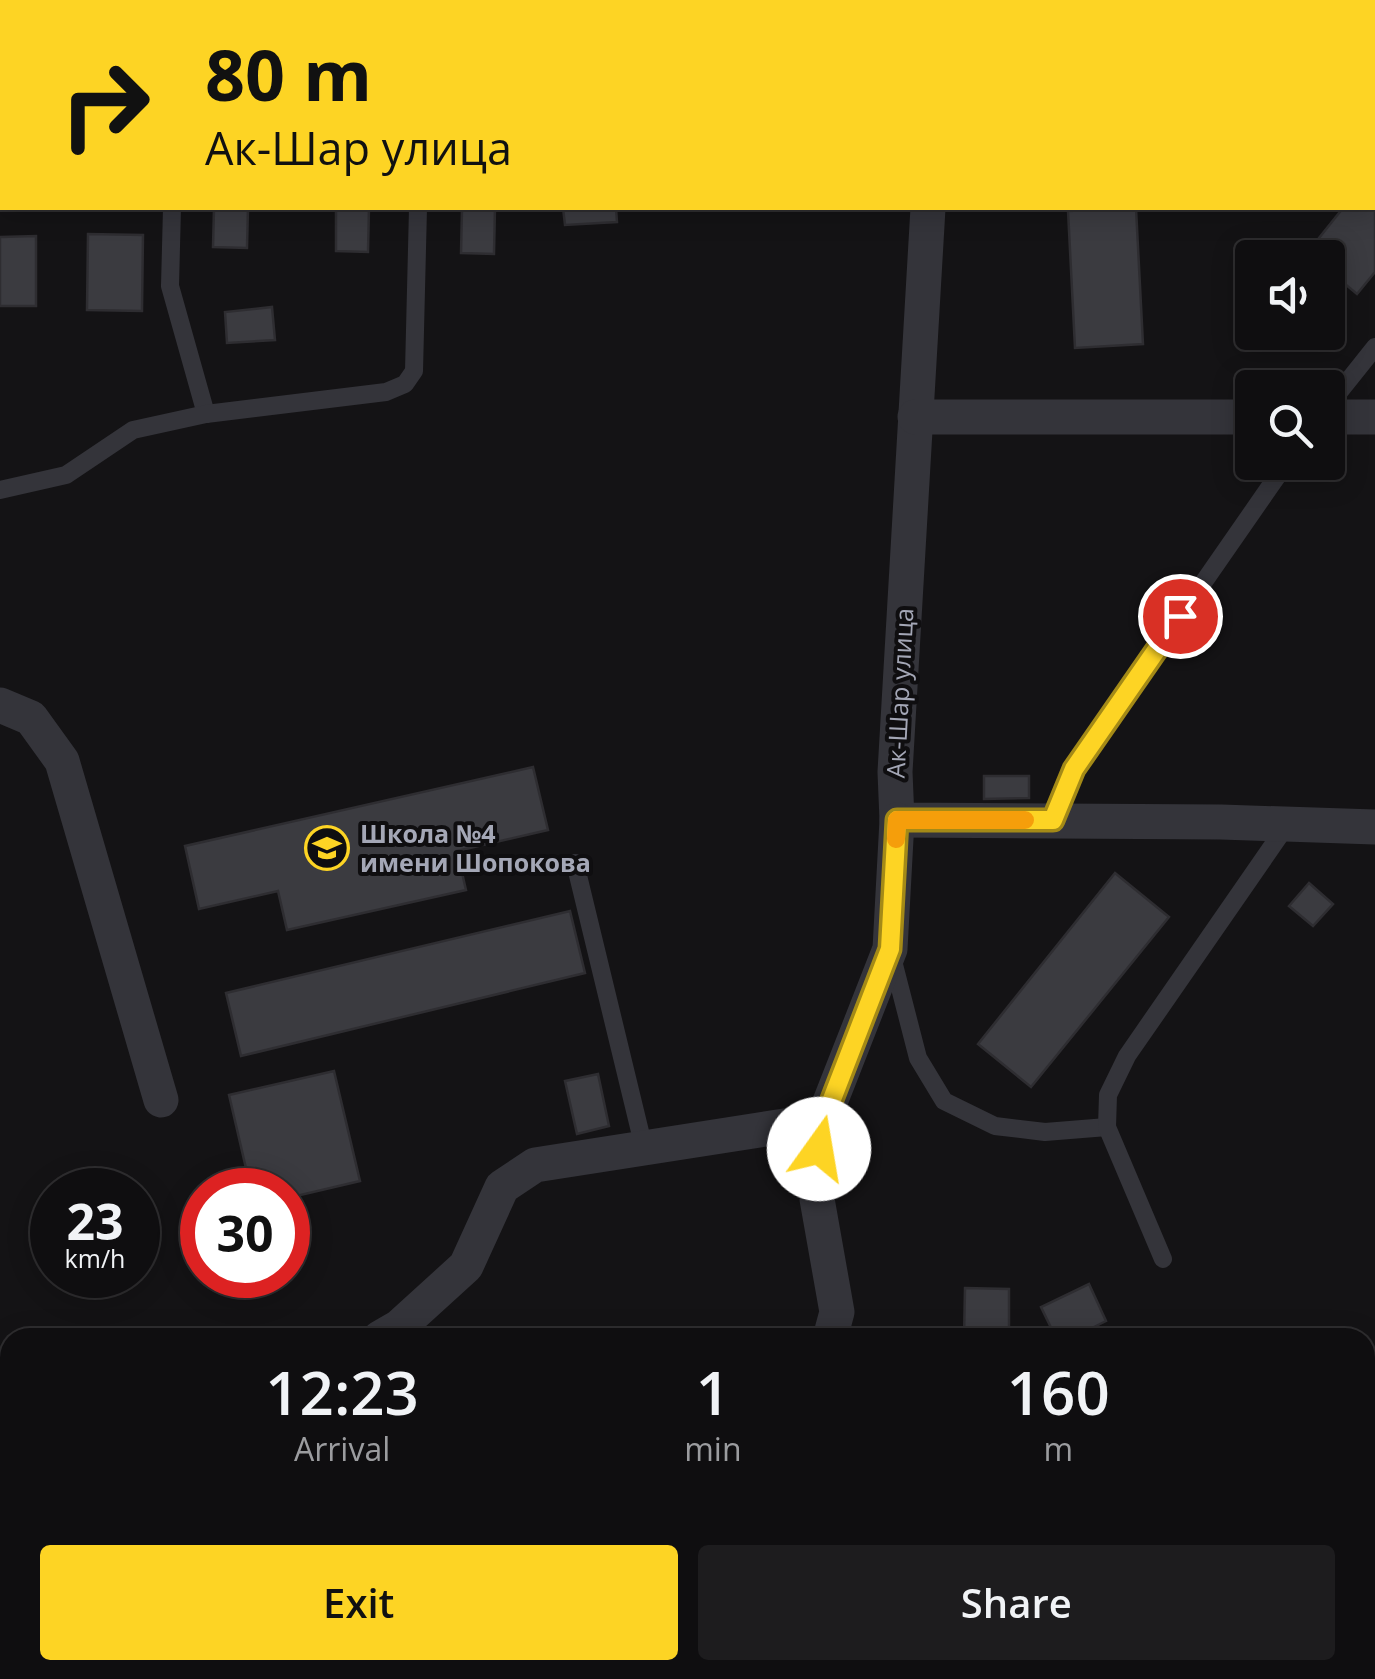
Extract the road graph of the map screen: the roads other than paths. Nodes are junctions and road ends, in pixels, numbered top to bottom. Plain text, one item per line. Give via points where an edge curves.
1 (172, 210) edge
2 (418, 210) edge
3 (928, 210) edge
4 (1375, 347) edge
5 (1345, 385) edge
6 (206, 414) junction
7 (916, 417) junction
8 (1235, 417) edge
9 (1345, 417) edge
10 (1375, 417) edge
11 (1275, 480) edge
12 (0, 490) edge
13 (0, 685) edge
14 (15, 711) edge
15 (897, 820) junction
16 (1053, 820) junction
17 (1287, 824) junction
18 (1375, 827) edge
19 (575, 863) dead end
20 (890, 949) junction
21 (160, 1100) dead end
22 (824, 1120) junction
23 (1108, 1126) junction
24 (644, 1148) junction
25 (1163, 1259) dead end
26 (397, 1328) edge
27 (841, 1328) edge

1 - 6 lane via 170,286
2 - 6 lane via 414,371 405,384 386,392
3 - 7 street, Ак-Шар улица
4 - 5 lane
6 - 12 lane via 133,430 66,476
7 - 8 street
7 - 15 street, Ак-Шар улица
9 - 10 street
11 - 16 lane via 1074,769
13 - 14 street
14 - 21 street via 62,762
15 - 16 street
15 - 20 street, Ак-Шар улица
16 - 17 street
17 - 18 street
17 - 23 lane via 1127,1056 1108,1095
19 - 24 lane
20 - 22 street, Ак-Шар улица
20 - 23 lane via 918,1058 944,1102 995,1126 1044,1132
22 - 24 street
22 - 27 street, Ак-Шар улица via 817,1199
23 - 25 lane
24 - 26 street via 534,1165 502,1187 466,1266

